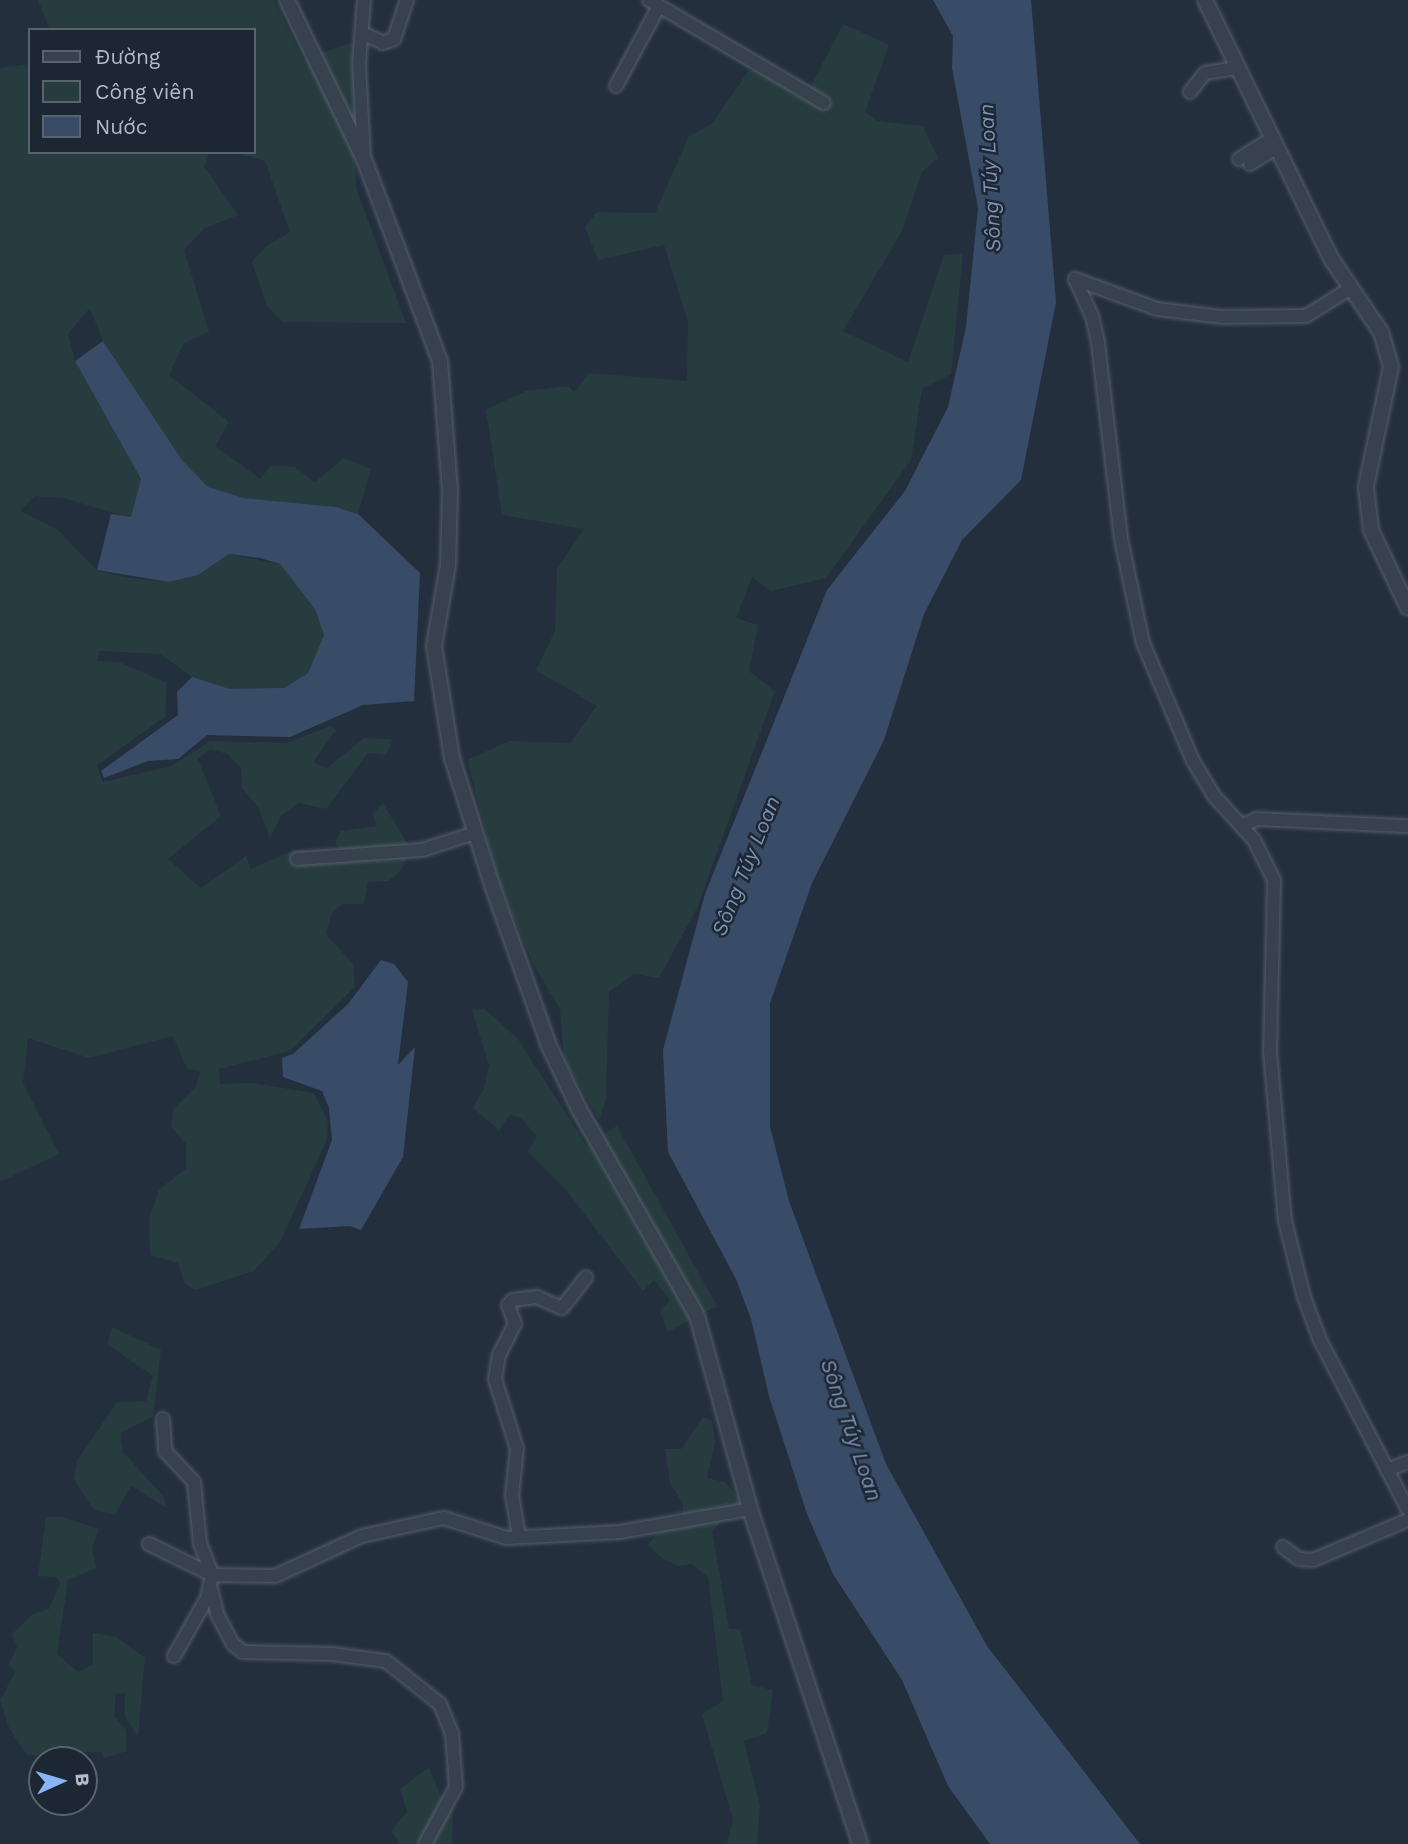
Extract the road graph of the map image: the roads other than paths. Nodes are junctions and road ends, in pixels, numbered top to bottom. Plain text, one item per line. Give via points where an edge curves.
1 (287, 0) edge
2 (364, 0) edge
3 (408, 0) edge
4 (1205, 0) edge
5 (654, 3) edge
6 (362, 33) junction
7 (1237, 68) junction
8 (616, 86) dead end
9 (1190, 92) dead end
10 (824, 103) dead end
11 (1272, 145) junction
12 (364, 159) junction
13 (1244, 161) dead end
14 (1351, 288) junction
15 (1408, 608) edge
16 (1243, 825) junction
17 (1408, 826) edge
18 (475, 832) junction
19 (297, 859) dead end
20 (586, 1277) dead end
21 (163, 1419) dead end
22 (1408, 1462) edge
23 (1387, 1470) junction
24 (750, 1510) junction
25 (1408, 1510) edge
26 (1408, 1520) edge
27 (519, 1536) junction
28 (149, 1544) dead end
29 (1283, 1547) dead end
30 (211, 1580) junction
31 (174, 1656) dead end
32 (425, 1844) edge
33 (860, 1844) edge

1 - 12 street
2 - 6 street
3 - 6 street via 394,39 383,43
4 - 7 street
5 - 8 street
5 - 10 street
6 - 12 street
7 - 9 street via 1205,73
7 - 11 street
11 - 13 street
11 - 14 street
12 - 18 street via 440,360 450,490 448,565 434,646 452,758
14 - 15 street via 1381,332 1391,367 1366,487 1371,530
14 - 16 street via 1306,316 1220,317 1148,307 1075,279 1088,303 1098,343 1121,539 1143,643 1193,761 1214,796
16 - 17 street via 1257,820
16 - 23 street via 1274,880 1270,1051 1285,1222 1320,1340
18 - 19 street via 422,850
18 - 24 street via 550,1046 599,1149 697,1316
20 - 27 street via 562,1308 537,1297 508,1305 515,1324 499,1354 495,1379 517,1449 512,1495
21 - 30 street via 165,1451 194,1482 200,1543
22 - 23 street
23 - 25 street
24 - 27 street via 620,1532
24 - 33 street
26 - 29 street via 1313,1560 1299,1559
27 - 30 street via 495,1538 444,1518 362,1536 275,1576
28 - 30 street
30 - 31 street via 190,1633
30 - 32 street via 218,1616 233,1644 243,1652 332,1654 386,1661 440,1704 452,1733 456,1787

